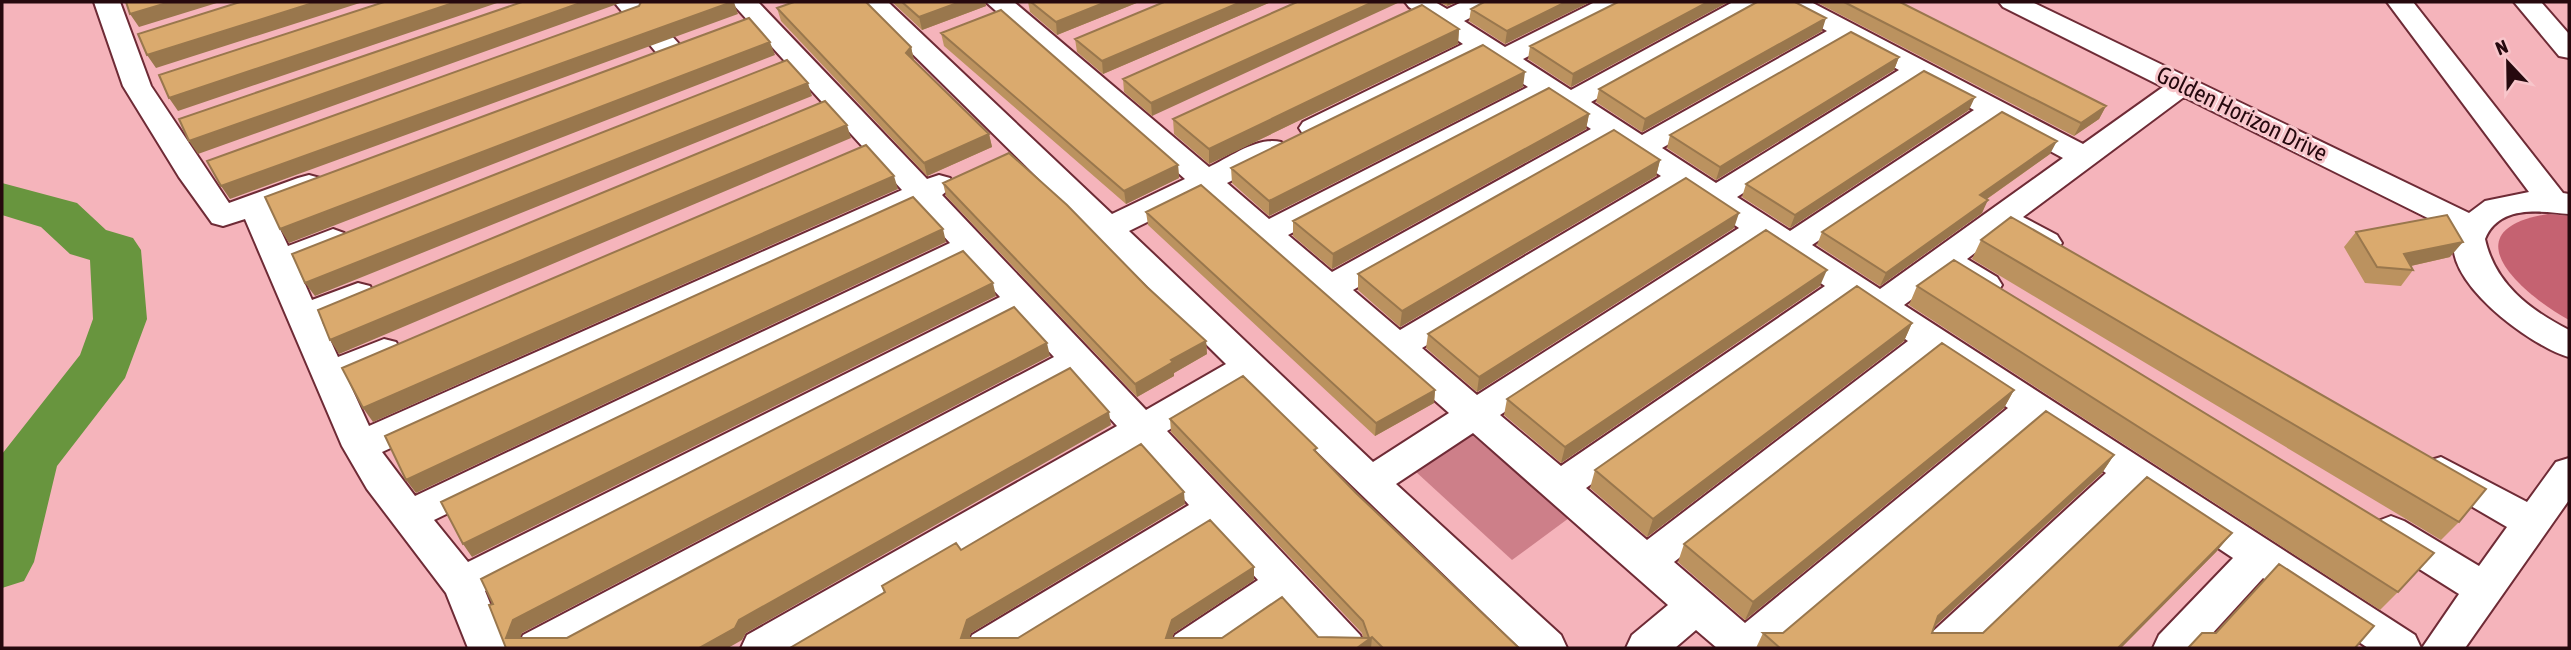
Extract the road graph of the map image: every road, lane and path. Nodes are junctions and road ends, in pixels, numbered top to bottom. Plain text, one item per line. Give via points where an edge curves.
1 (873, 2) edge
2 (1482, 2) edge
3 (1615, 2) edge
4 (1752, 2) edge
5 (1792, 2) edge
6 (2011, 2) edge
7 (2045, 2) edge
8 (2400, 2) edge
9 (2526, 2) edge
10 (113, 3) edge
11 (790, 6) edge
12 (1004, 8) edge
13 (623, 11) edge
14 (1421, 11) edge
15 (745, 15) edge
16 (1846, 31) junction
17 (2569, 50) edge
18 (670, 51) edge
19 (1493, 51) junction
20 (1919, 69) junction
21 (2182, 85) junction
22 (1559, 95) junction
23 (1994, 110) junction
24 (1612, 130) junction
25 (1641, 148) junction
26 (998, 158) junction
27 (2084, 158) junction
28 (332, 176) edge
29 (1683, 176) junction
30 (1206, 181) junction
31 (922, 193) junction
32 (1715, 197) junction
33 (2561, 203) edge
34 (254, 205) junction
35 (1999, 216) junction
36 (2479, 220) junction
37 (1110, 228) junction
38 (355, 232) edge
39 (1267, 233) junction
40 (1776, 237) junction
41 (971, 246) junction
42 (2072, 258) edge
43 (1943, 259) junction
44 (277, 262) junction
45 (391, 281) edge
46 (1849, 285) junction
47 (1330, 288) junction
48 (1021, 300) junction
49 (2013, 302) edge
50 (1880, 306) junction
51 (302, 317) junction
52 (417, 337) edge
53 (1933, 340) junction
54 (2569, 345) edge
55 (1397, 347) junction
56 (1078, 360) junction
57 (1251, 366) junction
58 (328, 375) junction
59 (2033, 407) junction
60 (1475, 414) junction
61 (1142, 429) junction
62 (360, 446) junction
63 (2411, 453) edge
64 (2132, 471) junction
65 (2569, 472) edge
66 (1370, 482) junction
67 (1559, 487) junction
68 (1215, 508) junction
69 (408, 516) junction
70 (2367, 517) edge
71 (2532, 523) junction
72 (2260, 555) junction
73 (1646, 562) junction
74 (1284, 583) junction
75 (462, 584) junction
76 (2484, 589) junction
77 (1695, 606) junction
78 (488, 648) edge
79 (537, 648) edge
80 (761, 648) edge
81 (986, 648) edge
82 (1189, 648) edge
83 (1346, 648) edge
84 (1547, 648) edge
85 (1646, 648) edge
86 (1744, 648) edge
87 (1944, 648) edge
88 (2173, 648) edge
89 (2401, 648) edge
90 (2442, 648) edge

1 - 26 street via 930,39
2 - 14 street
3 - 19 street
4 - 22 street
5 - 16 street
6 - 21 street, Golden Horizon Drive
7 - 36 street, Golden Horizon Drive
8 - 33 street
9 - 17 street
10 - 34 street via 135,39 150,82 203,165 223,216
11 - 15 street
12 - 30 street via 1067,44 1161,126
13 - 18 street
14 - 19 street
15 - 31 street via 862,148
16 - 20 street
16 - 25 street
19 - 22 street
19 - 30 street
20 - 23 street
20 - 32 street
21 - 27 street via 2119,116
21 - 36 street, Golden Horizon Drive
22 - 24 street
22 - 39 street
23 - 27 street
23 - 40 street
24 - 25 street
24 - 47 street
25 - 29 street
26 - 31 street
26 - 37 street
27 - 35 street
28 - 34 street
29 - 32 street
29 - 55 street
30 - 37 street
30 - 39 street
31 - 41 street
31 - 62 street
32 - 40 street
33 - 36 street via 2515,203
34 - 44 street
35 - 42 street
35 - 43 street
36 - 54 street via 2469,239 2470,254 2488,286 2527,320
37 - 57 street
38 - 44 street
39 - 47 street
40 - 46 street
40 - 60 street
41 - 48 street
41 - 69 street
43 - 49 street
43 - 50 street
44 - 51 street
45 - 51 street
46 - 50 street
46 - 67 street
47 - 55 street
48 - 56 street
48 - 75 street
50 - 53 street
51 - 58 street
52 - 58 street
53 - 59 street
53 - 73 street
55 - 60 street
56 - 61 street
56 - 79 street
57 - 61 street
57 - 66 street
58 - 62 street
59 - 64 street
59 - 86 street
60 - 66 street
60 - 67 street
61 - 68 street
61 - 80 street
62 - 69 street
63 - 71 street
64 - 72 street
64 - 87 street
65 - 71 street
66 - 84 street
67 - 73 street
68 - 74 street
68 - 81 street
69 - 75 street
70 - 76 street
71 - 76 street
72 - 88 street
72 - 89 street
73 - 77 street
74 - 82 street
74 - 83 street
75 - 78 street
76 - 90 street
77 - 85 street
77 - 86 street

